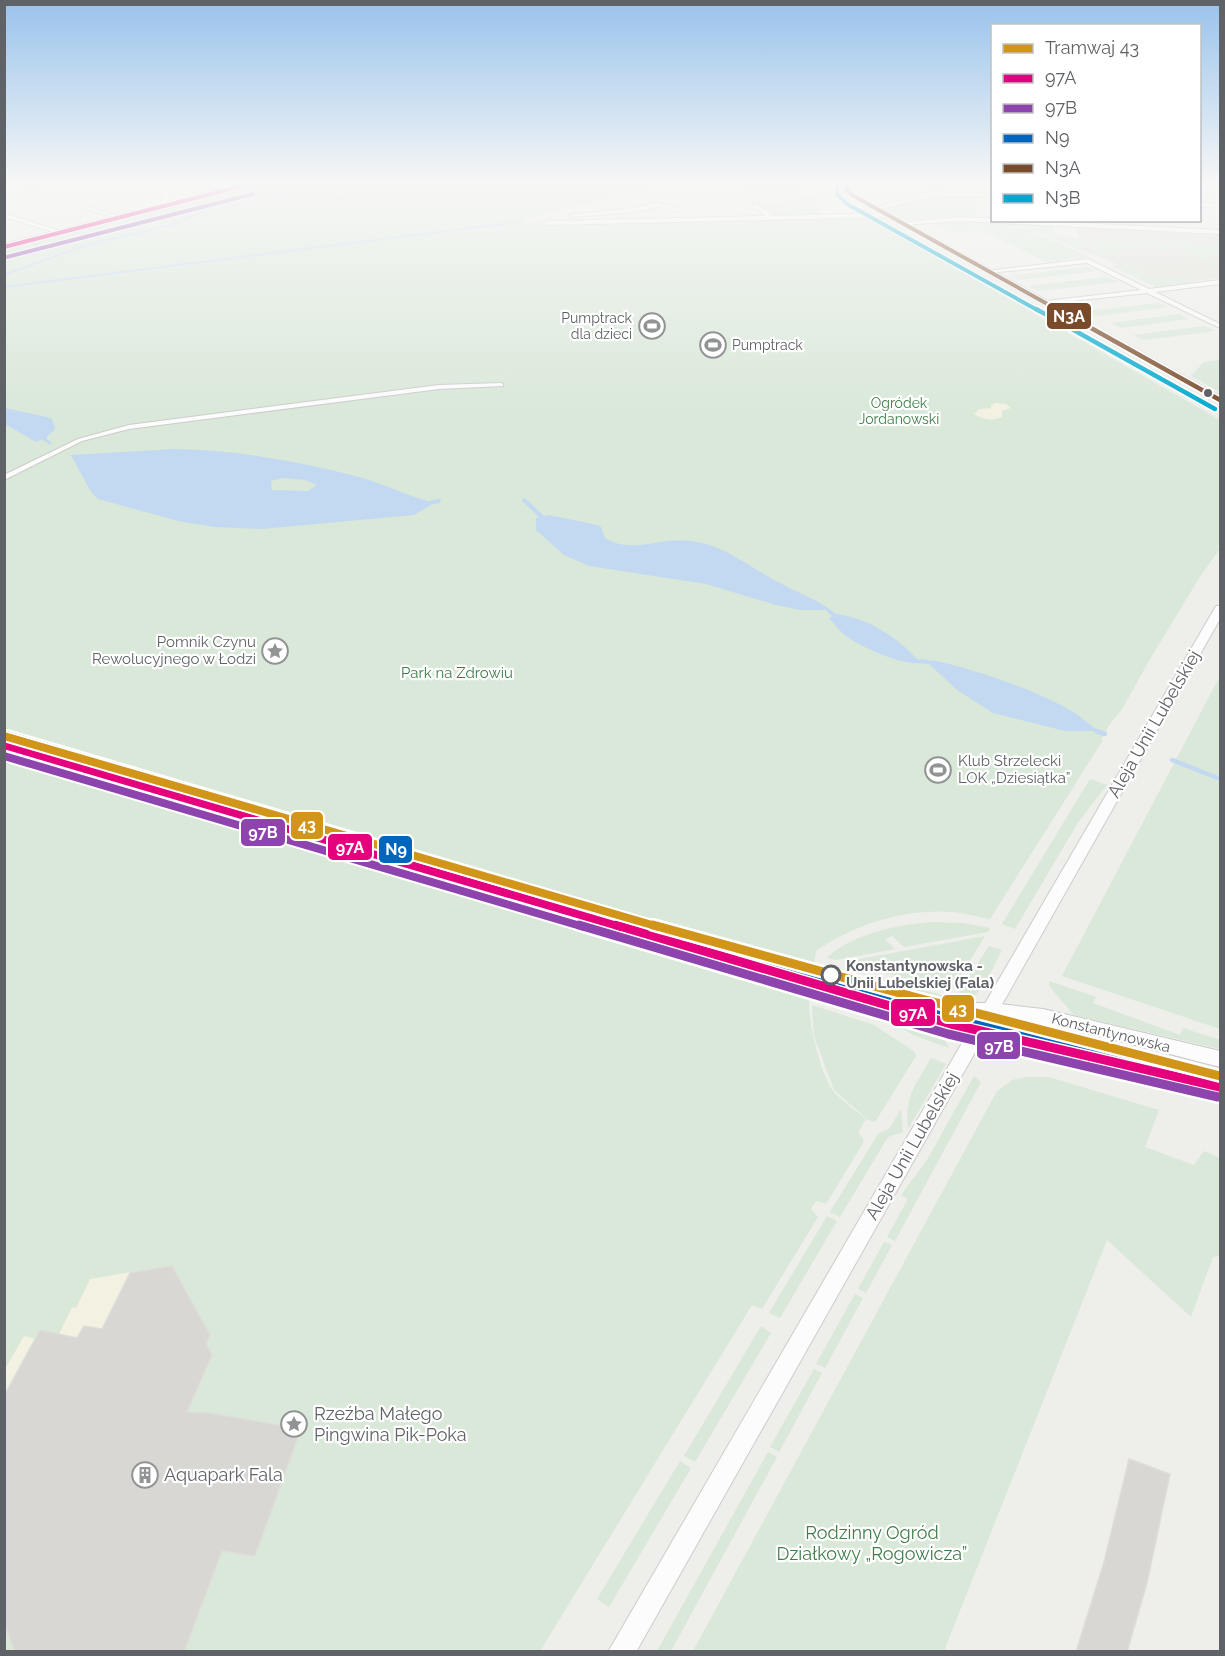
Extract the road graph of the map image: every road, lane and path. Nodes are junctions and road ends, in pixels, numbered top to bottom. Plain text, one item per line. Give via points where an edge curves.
1 (972, 261) edge
2 (1085, 261) edge
3 (1089, 261) edge
4 (989, 271) junction
5 (1221, 282) edge
6 (1202, 284) junction
7 (1214, 290) dead end
8 (1149, 291) junction
9 (1046, 303) junction
10 (1221, 326) edge
11 (501, 385) dead end
12 (1221, 400) edge
13 (4, 478) edge
14 (1221, 609) edge
15 (4, 745) edge
16 (894, 1007) junction
17 (991, 1010) junction
18 (978, 1032) junction
19 (1221, 1059) edge
20 (1221, 1087) edge
21 (621, 1652) edge

1 - 4 street
2 - 4 street
3 - 8 street
4 - 9 street
5 - 6 street
6 - 7 street
6 - 8 street
8 - 9 street
8 - 10 street
9 - 12 street
11 - 13 street via 439,387 129,427 80,440
14 - 17 street, Aleja Unii Lubelskiej
15 - 16 main road, Konstantynowska
16 - 17 main road, Konstantynowska via 926,1011
16 - 18 main road, Konstantynowska
17 - 18 street, Aleja Unii Lubelskiej
17 - 19 main road, Konstantynowska via 1062,1020
18 - 20 main road, Konstantynowska
18 - 21 street, Aleja Unii Lubelskiej

